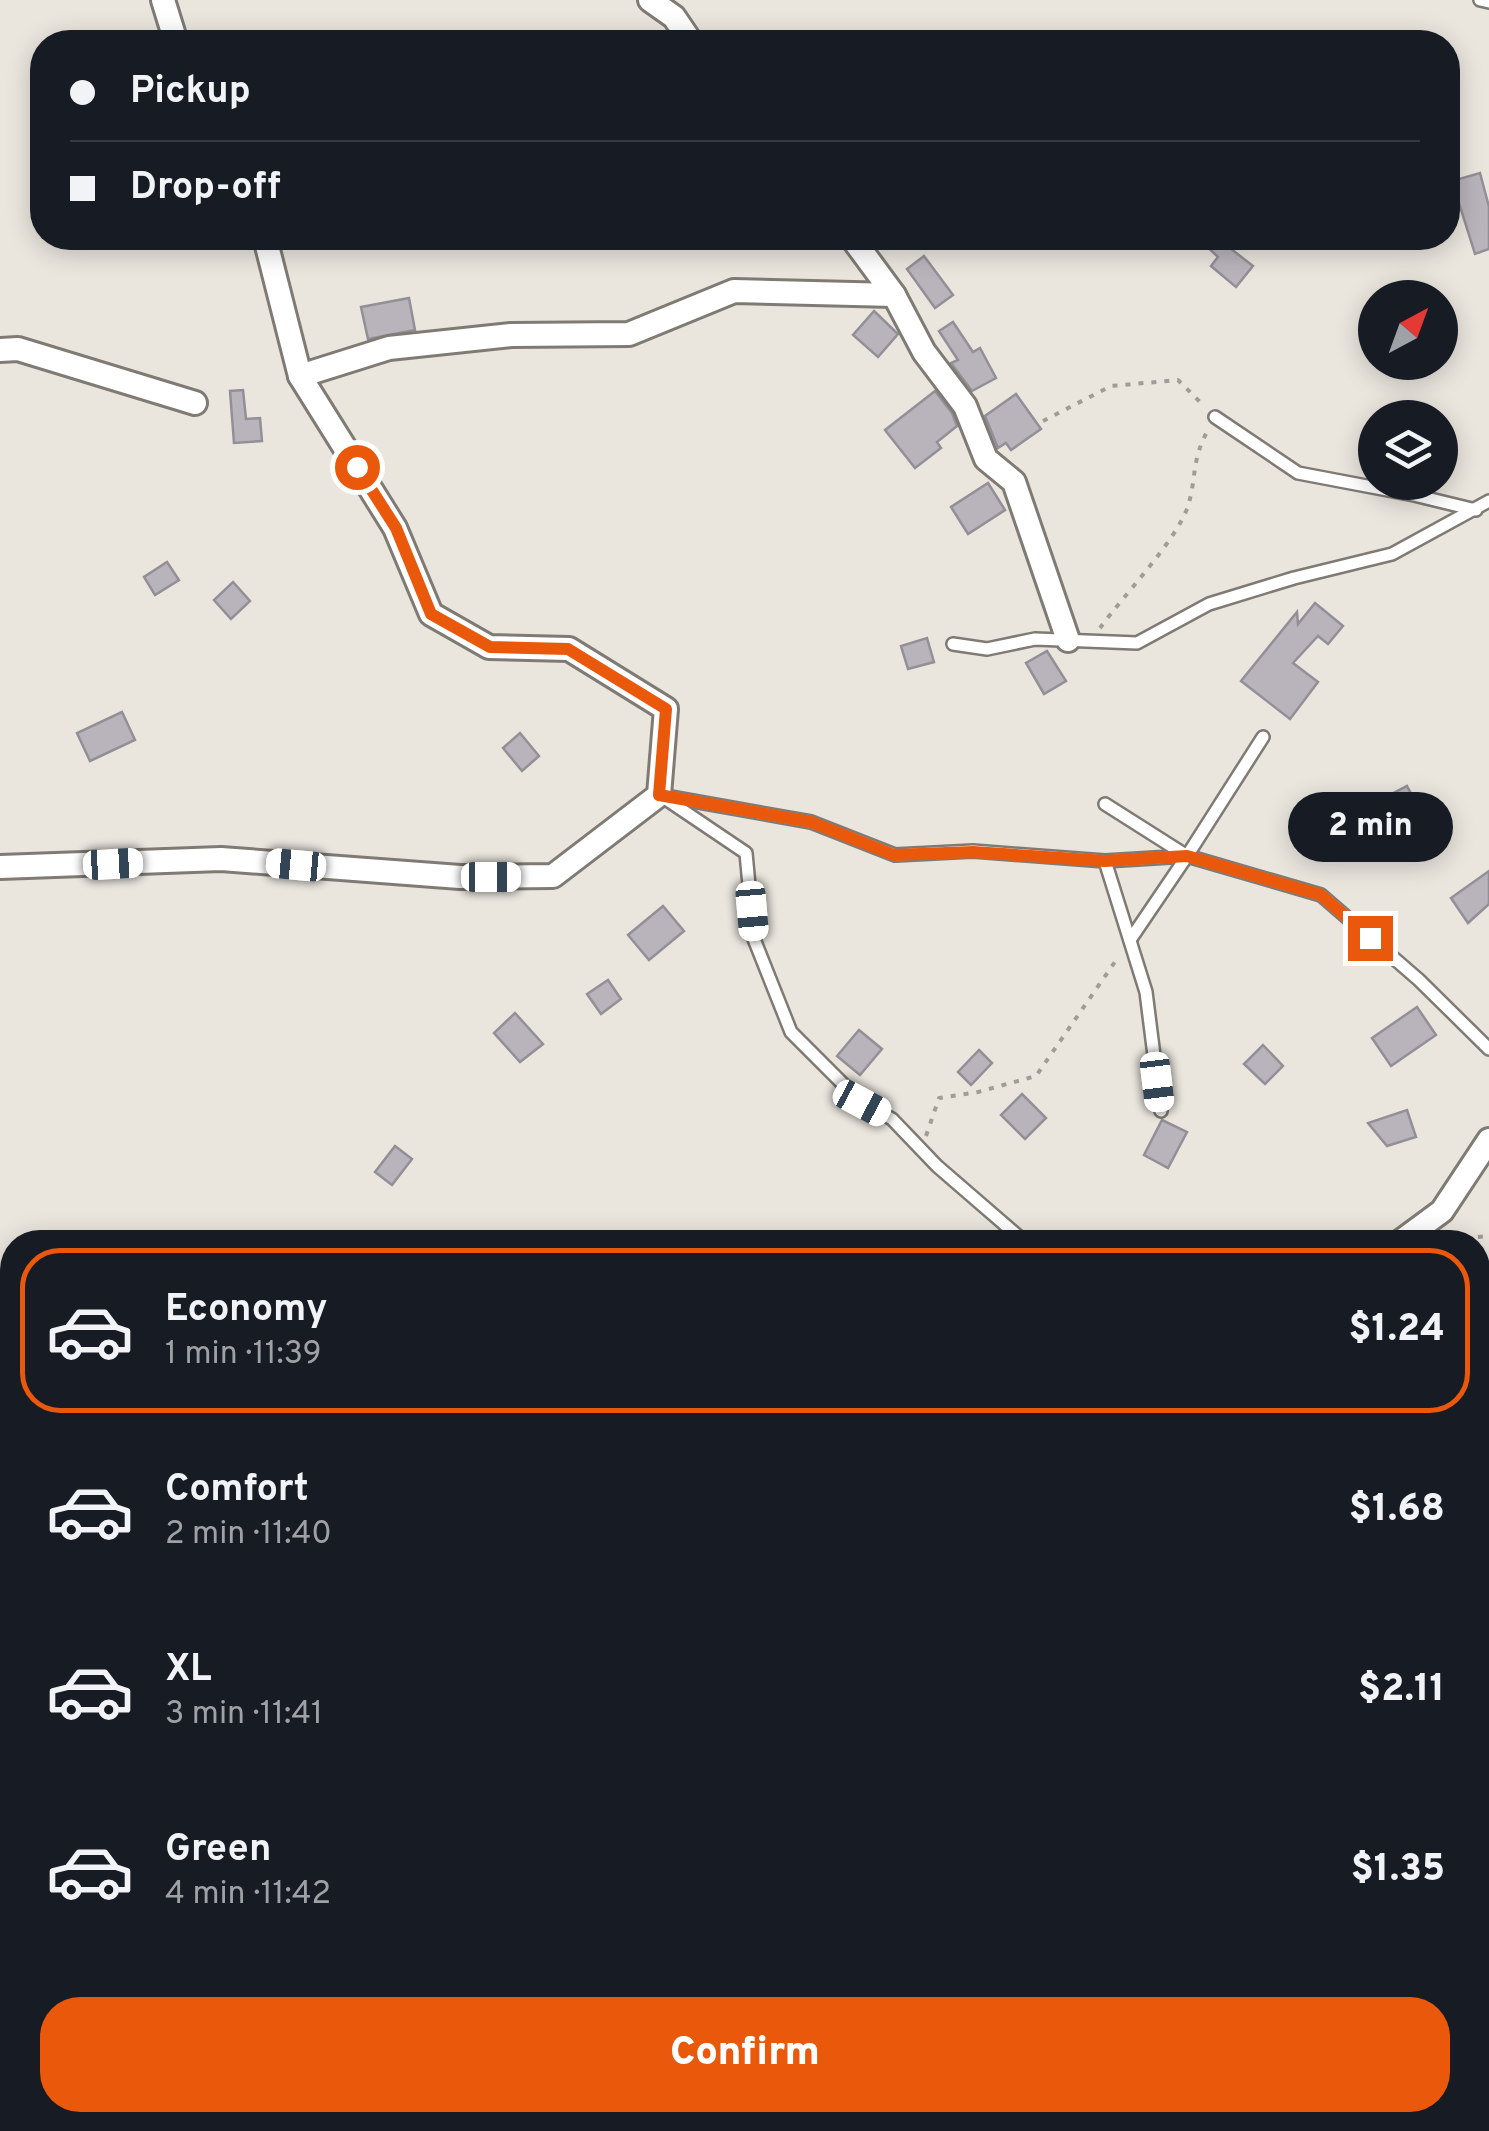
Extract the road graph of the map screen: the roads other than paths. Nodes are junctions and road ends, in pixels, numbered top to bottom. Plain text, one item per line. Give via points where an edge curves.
1 (163, 0) edge
2 (650, 0) edge
3 (1480, 0) edge
4 (1489, 2) edge
5 (172, 30) edge
6 (683, 30) edge
7 (268, 250) edge
8 (861, 250) edge
9 (894, 295) junction
10 (0, 350) edge
11 (300, 376) junction
12 (195, 403) dead end
13 (1215, 418) road end
14 (1489, 502) edge
15 (1476, 510) junction
16 (1080, 641) junction
17 (953, 644) dead end
18 (1262, 737) dead end
19 (659, 795) junction
20 (1105, 804) dead end
21 (1187, 856) junction
22 (1105, 861) junction
23 (0, 867) edge
24 (1130, 940) junction
25 (1489, 1049) edge
26 (1160, 1111) dead end
27 (1489, 1140) edge
28 (1012, 1230) edge
29 (1417, 1230) edge

1 - 5 street
2 - 6 street
3 - 4 lane
7 - 11 street
8 - 9 street
9 - 11 street via 734,290 630,334 510,335 389,348
9 - 16 street via 924,352 965,406 986,459 1014,482
10 - 12 street via 18,349
11 - 19 street via 396,528 431,614 490,647 568,649 666,709
13 - 15 lane via 1298,474
14 - 15 lane
15 - 16 lane via 1392,554 1209,604 1137,643
16 - 17 lane via 1035,639 986,649
18 - 21 lane
19 - 22 lane via 811,822 894,855 973,852
19 - 23 street via 553,876 460,878 220,859
19 - 28 lane via 746,853 754,940 792,1032 862,1103 892,1119
20 - 21 lane
21 - 22 lane
21 - 24 lane
21 - 25 lane via 1321,895
22 - 24 lane
24 - 26 lane via 1146,992
27 - 29 street via 1442,1212

